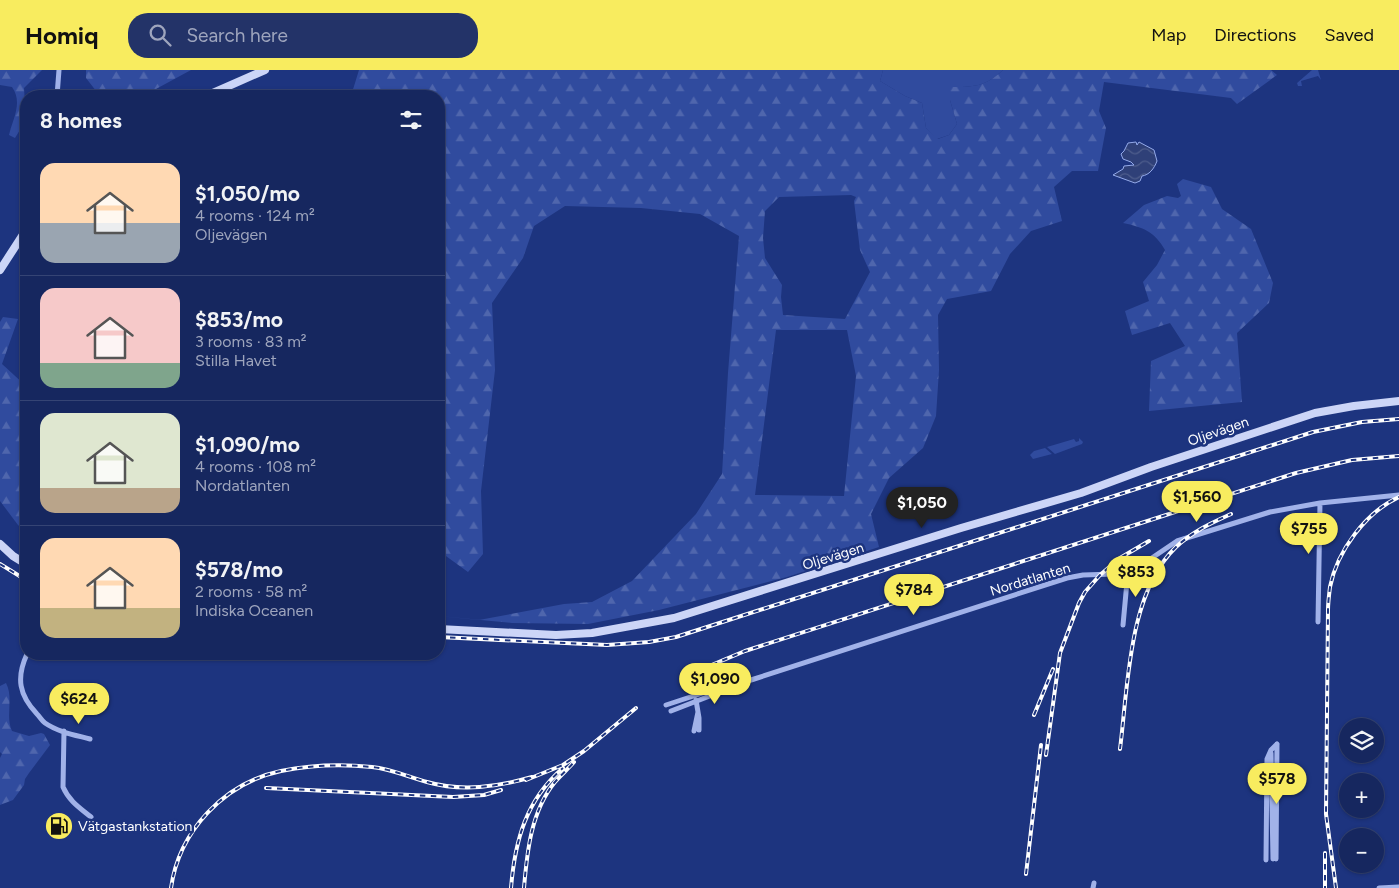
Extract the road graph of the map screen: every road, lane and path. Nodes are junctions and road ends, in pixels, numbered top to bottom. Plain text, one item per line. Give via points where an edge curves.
1 (59, 70) edge
2 (265, 70) edge
3 (57, 90) edge
4 (220, 90) edge
5 (20, 239) edge
6 (0, 270) edge
7 (1399, 402) edge
8 (1399, 495) edge
9 (1320, 503) junction
10 (0, 544) edge
11 (20, 560) edge
12 (1128, 571) junction
13 (1318, 622) dead end
14 (1123, 625) dead end
15 (445, 629) edge
16 (24, 660) edge
17 (751, 680) junction
18 (694, 696) junction
19 (696, 702) junction
20 (666, 706) dead end
21 (671, 711) dead end
22 (696, 730) dead end
23 (64, 732) junction
24 (90, 739) dead end
25 (91, 817) dead end
26 (1275, 859) dead end
27 (1266, 860) dead end
28 (1399, 887) edge
29 (1374, 888) edge
30 (1379, 888) edge

1 - 3 street
2 - 4 street
5 - 6 street
7 - 15 street, Oljevägen via 1336,408 1305,416 1081,493 674,618 592,634
8 - 9 street, Nordatlanten
9 - 12 street, Nordatlanten via 1270,512 1196,534 1171,544
9 - 13 street
10 - 11 street
12 - 14 street
12 - 17 street, Nordatlanten via 1067,578
16 - 23 street via 20,684 28,704 45,723
17 - 18 street
17 - 19 street, Nordatlanten
18 - 19 street
18 - 20 street
19 - 21 street, Nordatlanten
19 - 22 street
23 - 24 street
23 - 25 street via 63,787 72,802
26 - 27 street via 1271,750 1267,759
28 - 30 street
29 - 30 street

